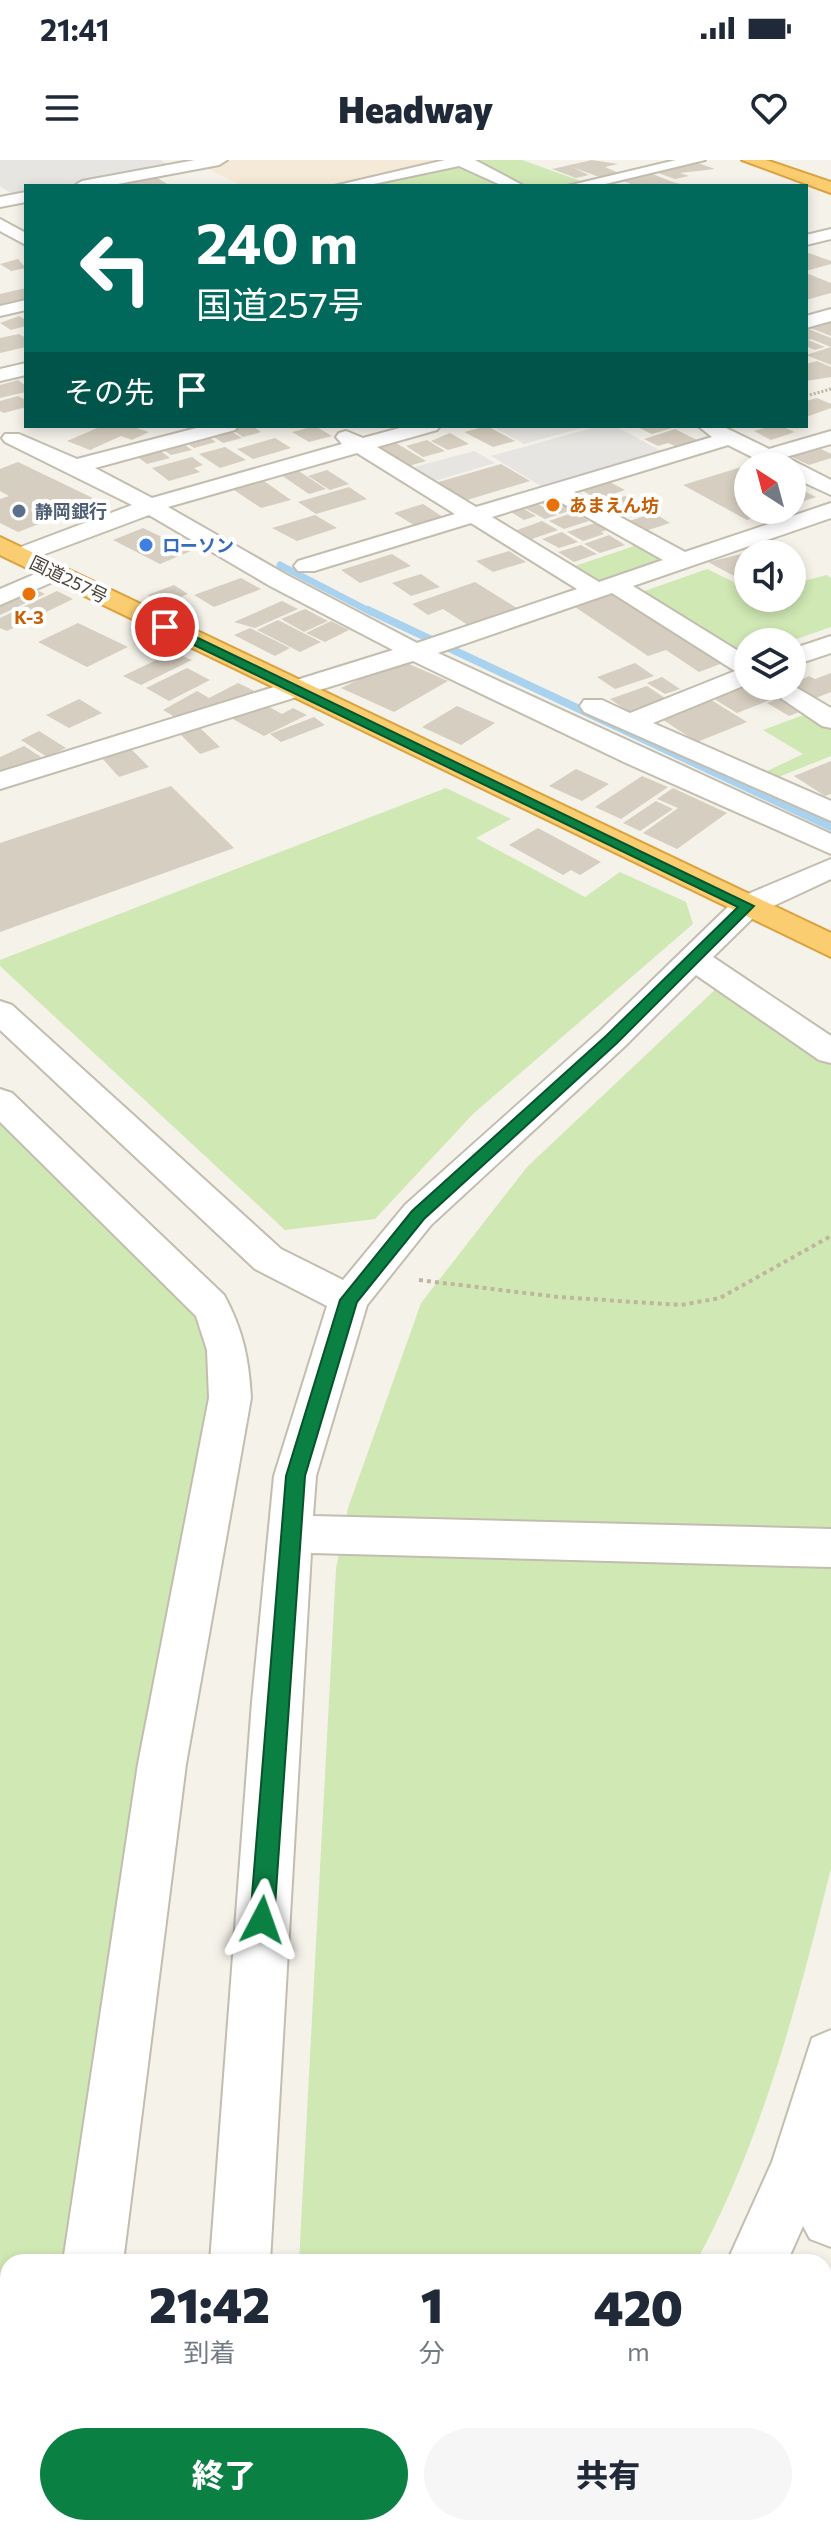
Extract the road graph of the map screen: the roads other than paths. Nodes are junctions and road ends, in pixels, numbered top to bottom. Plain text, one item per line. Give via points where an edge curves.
1 (219, 160) edge
2 (462, 160) edge
3 (697, 160) edge
4 (182, 163) edge
5 (744, 163) edge
6 (214, 179) dead end
7 (91, 184) edge
8 (351, 184) edge
9 (512, 184) edge
10 (584, 184) edge
11 (790, 184) edge
12 (807, 184) edge
13 (24, 197) edge
14 (0, 202) edge
15 (831, 222) edge
16 (0, 224) edge
17 (808, 228) edge
18 (831, 234) edge
19 (808, 240) edge
20 (22, 246) edge
21 (24, 305) edge
22 (808, 309) edge
23 (0, 311) edge
24 (829, 316) edge
25 (808, 321) edge
26 (24, 369) edge
27 (0, 375) edge
28 (220, 428) edge
29 (333, 428) edge
30 (423, 428) edge
31 (711, 428) edge
32 (48, 429) dead end
33 (10, 431) edge
34 (831, 437) edge
35 (730, 438) junction
36 (360, 445) junction
37 (758, 452) edge
38 (804, 452) edge
39 (76, 466) junction
40 (806, 476) edge
41 (831, 488) edge
42 (554, 490) junction
43 (151, 506) junction
44 (831, 510) edge
45 (470, 515) junction
46 (11, 550) edge
47 (233, 556) junction
48 (683, 561) junction
49 (306, 566) junction
50 (56, 572) junction
51 (333, 580) dead end
52 (606, 588) junction
53 (0, 598) edge
54 (426, 627) dead end
55 (453, 640) junction
56 (831, 644) edge
57 (414, 651) junction
58 (480, 653) dead end
59 (806, 653) edge
60 (734, 660) edge
61 (734, 681) edge
62 (294, 689) junction
63 (574, 697) dead end
64 (799, 700) edge
65 (831, 720) edge
66 (628, 723) junction
67 (0, 781) edge
68 (831, 812) edge
69 (831, 845) edge
70 (831, 868) edge
71 (747, 906) junction
72 (831, 946) edge
73 (693, 958) junction
74 (0, 1012) edge
75 (831, 1052) edge
76 (0, 1101) edge
77 (349, 1300) junction
78 (290, 1534) junction
79 (831, 1548) edge
80 (831, 2057) edge
81 (799, 2168) junction
82 (831, 2218) edge
83 (94, 2254) edge
84 (241, 2254) edge
85 (761, 2254) edge

1 - 4 street
2 - 8 street
2 - 9 street
3 - 10 street
4 - 6 street
4 - 7 street
5 - 11 highway
5 - 12 highway
13 - 14 street
15 - 17 street
16 - 20 street
18 - 19 street
21 - 23 street
22 - 24 street
24 - 25 street
26 - 27 street
28 - 39 street
29 - 36 street
30 - 36 street
31 - 35 street
32 - 33 street
33 - 39 street
34 - 38 street
35 - 37 street
35 - 42 street
36 - 43 street
36 - 45 street
39 - 43 street
40 - 41 street
42 - 45 street
42 - 48 street
43 - 46 street
43 - 47 street
44 - 48 street
45 - 49 street
45 - 52 street
46 - 50 highway, 国道257号
47 - 49 street via 291,558
47 - 57 street
48 - 52 street
49 - 51 street
50 - 53 street
50 - 62 highway, 国道257号
52 - 55 street
52 - 60 street
54 - 55 street
55 - 57 street
55 - 58 street
56 - 59 street
57 - 62 street
57 - 69 street
61 - 66 street
62 - 67 street
62 - 71 highway, 国道257号
63 - 66 street
64 - 65 street
66 - 68 street
70 - 71 street
71 - 72 highway, 国道257号
71 - 73 street
73 - 75 street
73 - 77 street via 418,1215
74 - 77 street via 268,1259
76 - 83 street via 210,1306 227,1334 230,1398 162,1764
77 - 78 street via 295,1476
78 - 79 street
78 - 84 street
80 - 81 street
81 - 82 street
81 - 85 street

